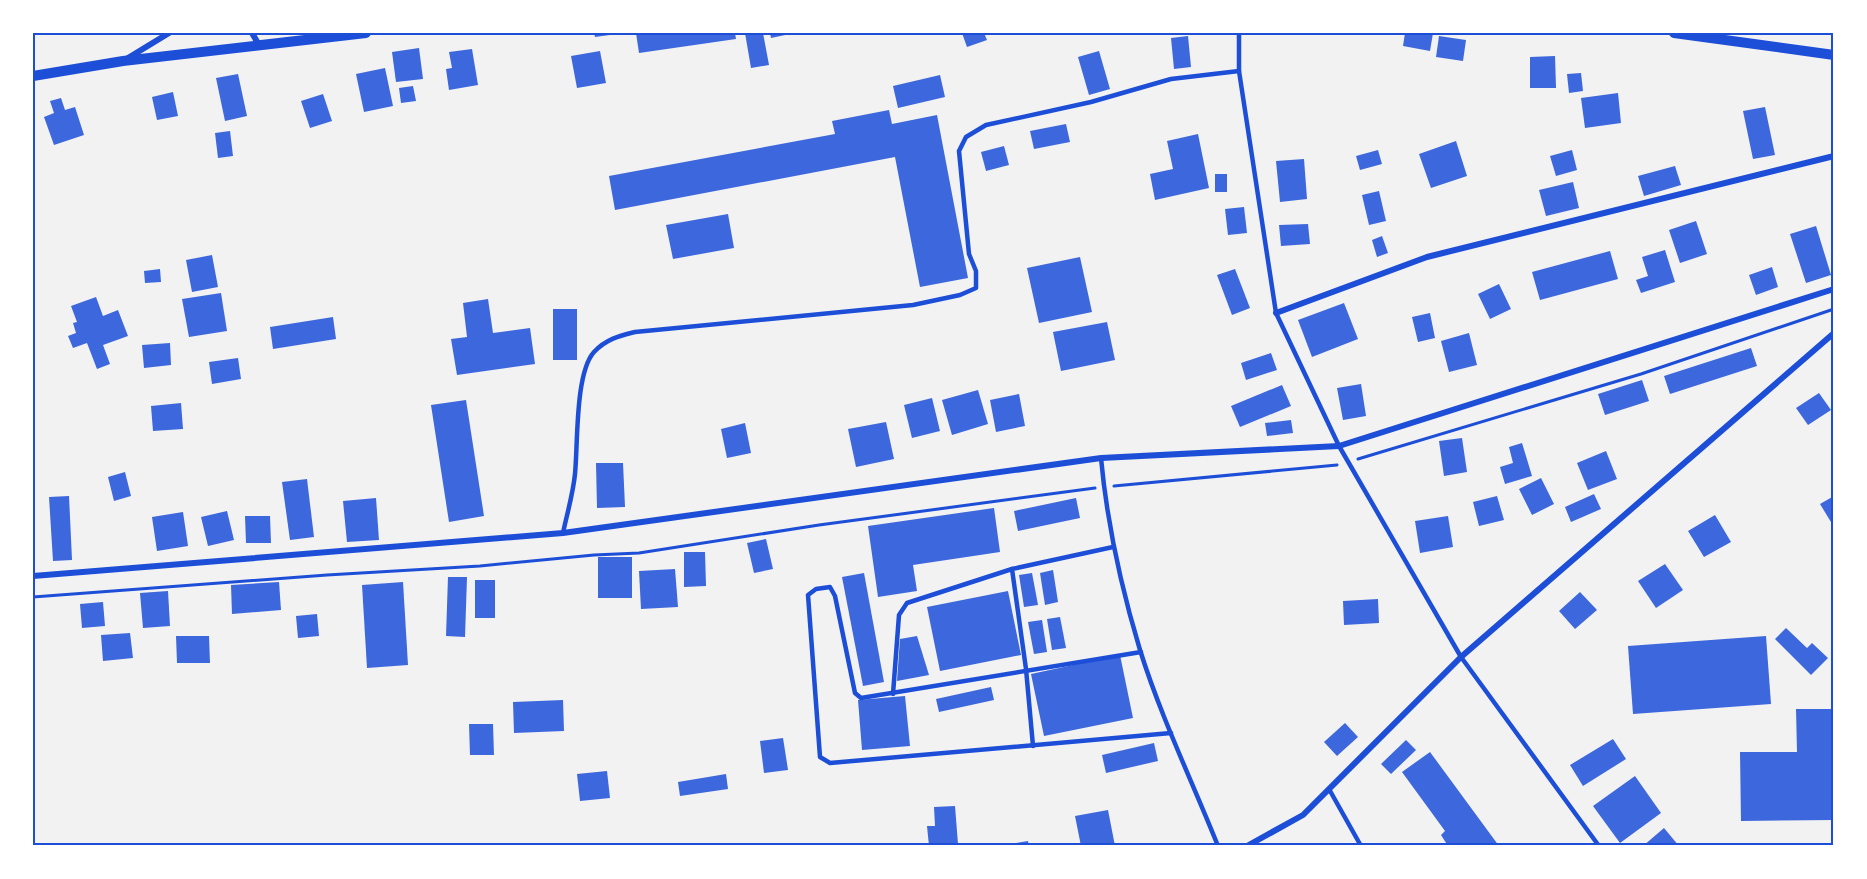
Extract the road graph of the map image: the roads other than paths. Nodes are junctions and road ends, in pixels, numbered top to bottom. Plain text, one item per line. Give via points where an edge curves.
1 (170, 33) edge
2 (252, 33) edge
3 (366, 33) edge
4 (1239, 33) edge
5 (1674, 33) edge
6 (1730, 37) edge
7 (260, 46) junction
8 (1834, 55) edge
9 (123, 61) junction
10 (1239, 70) junction
11 (33, 76) edge
12 (1834, 156) edge
13 (1834, 289) edge
14 (1276, 314) junction
15 (1834, 333) edge
16 (1339, 446) junction
17 (1101, 458) junction
18 (563, 533) junction
19 (1113, 547) junction
20 (1012, 569) junction
21 (33, 576) edge
22 (1141, 652) junction
23 (1461, 657) junction
24 (1026, 669) junction
25 (893, 694) junction
26 (1170, 733) junction
27 (1033, 746) junction
28 (1329, 789) junction
29 (1218, 846) edge
30 (1247, 846) edge
31 (1361, 846) edge
32 (1599, 846) edge

1 - 9 street
2 - 7 street
3 - 7 street
4 - 10 lane
5 - 6 street
6 - 8 street
7 - 9 street
9 - 11 street
10 - 14 lane
10 - 18 lane via 1172,79 986,125 966,137 959,151 976,288 960,295 913,305 635,332 609,339 586,365 575,477
12 - 14 street via 1426,257
13 - 16 street
14 - 16 lane
15 - 23 street
16 - 17 street
16 - 23 lane
17 - 18 street
17 - 19 lane
18 - 21 street
19 - 20 lane
19 - 22 lane
20 - 24 lane
20 - 25 lane via 907,603 899,615
22 - 24 lane
22 - 26 lane
23 - 28 street
23 - 32 lane
24 - 25 lane
24 - 27 lane
25 - 27 lane via 861,698 855,693 835,596 830,587 807,595 820,757 830,763
26 - 27 lane
26 - 29 lane
28 - 30 street via 1303,815
28 - 31 lane

